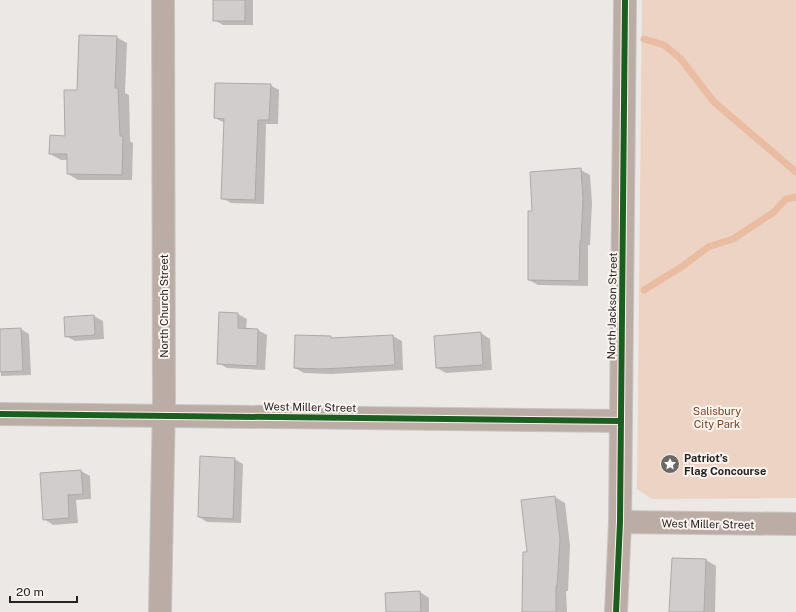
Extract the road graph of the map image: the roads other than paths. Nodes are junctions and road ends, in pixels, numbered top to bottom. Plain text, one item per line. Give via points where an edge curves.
1 (162, 0) edge
2 (624, 0) edge
3 (0, 414) edge
4 (164, 416) junction
5 (621, 421) junction
6 (620, 522) junction
7 (796, 524) edge
8 (160, 612) edge
9 (616, 612) edge

1 - 4 street, North Church Street
2 - 5 street, North Jackson Street
3 - 4 street, West Miller Street
4 - 5 street, West Miller Street
4 - 8 street, North Church Street
5 - 6 street, North Jackson Street
6 - 7 street, West Miller Street
6 - 9 street, North Jackson Street

